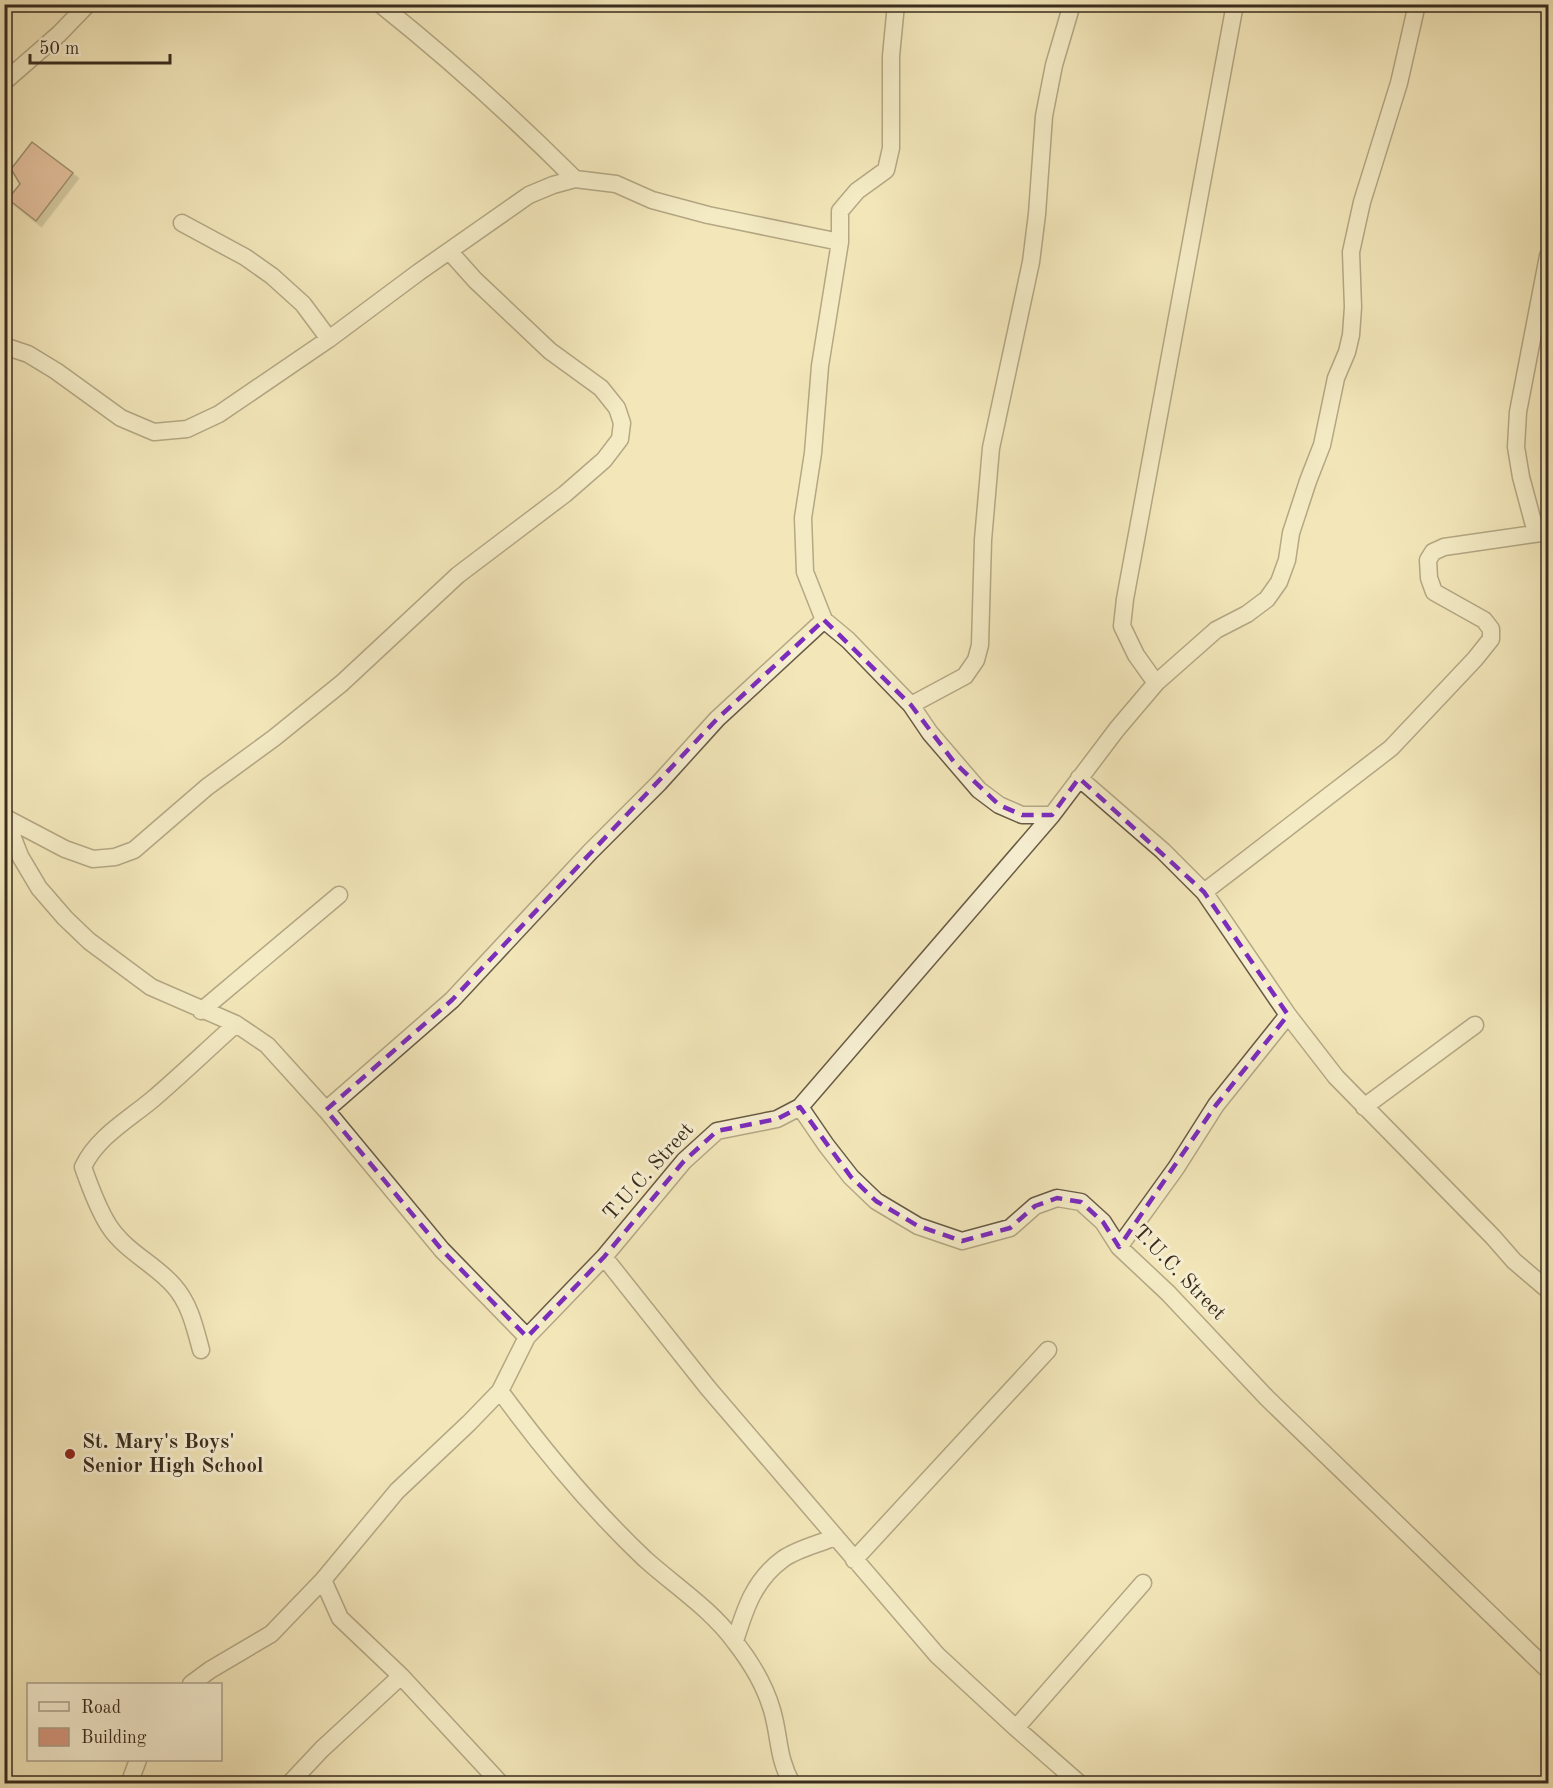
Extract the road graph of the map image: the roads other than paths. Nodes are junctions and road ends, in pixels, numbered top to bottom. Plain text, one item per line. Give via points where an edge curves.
1 (88, 4) edge
2 (380, 4) edge
3 (896, 4) edge
4 (1072, 4) edge
5 (1235, 4) edge
6 (1417, 4) edge
7 (4, 82) edge
8 (575, 179) junction
9 (182, 223) dead end
10 (840, 242) junction
11 (449, 251) junction
12 (1548, 256) edge
13 (329, 339) junction
14 (4, 346) edge
15 (1542, 532) edge
16 (824, 620) junction
17 (1156, 683) junction
18 (911, 705) junction
19 (1079, 778) junction
20 (1052, 815) junction
21 (5, 817) edge
22 (1204, 892) junction
23 (339, 895) dead end
24 (201, 1011) junction
25 (1288, 1015) junction
26 (236, 1024) junction
27 (1474, 1024) dead end
28 (800, 1107) junction
29 (1364, 1107) junction
30 (326, 1110) junction
31 (1119, 1246) junction
32 (604, 1257) junction
33 (1548, 1290) edge
34 (527, 1337) junction
35 (201, 1350) dead end
36 (1048, 1350) dead end
37 (500, 1391) junction
38 (835, 1537) junction
39 (854, 1560) junction
40 (323, 1580) junction
41 (1143, 1583) dead end
42 (735, 1641) junction
43 (1548, 1670) edge
44 (401, 1676) junction
45 (192, 1683) edge
46 (1016, 1728) junction
47 (138, 1761) edge
48 (129, 1784) edge
49 (289, 1784) edge
50 (501, 1784) edge
51 (792, 1784) edge
52 (1080, 1784) edge

1 - 7 street
2 - 8 street via 505,110
3 - 10 street via 891,56 891,148 886,170 857,191 840,212
4 - 18 street via 1044,116 1031,262 992,448 983,540 980,645 965,676
5 - 17 street via 1125,599 1122,626
6 - 17 street via 1351,252 1353,307 1347,352 1336,378 1322,445 1291,533 1279,582 1267,599 1216,630
8 - 10 street via 616,184 675,206
8 - 11 street via 529,195
9 - 13 street via 272,276 303,304
10 - 16 street via 820,366 803,518 805,572
11 - 13 street
11 - 21 street via 550,351 601,388 617,408 622,423 620,439 604,460 458,575 342,683 207,787 134,850 93,859 65,849
12 - 15 street via 1518,412 1516,447 1521,477
13 - 14 street via 219,414 187,429 154,432 121,418 28,354
15 - 22 street via 1433,552 1428,560 1434,592 1484,620 1491,630 1491,639 1391,748
16 - 18 street
16 - 30 street via 717,719 452,1000
17 - 19 street
18 - 20 street via 979,790 1022,815
19 - 20 street
19 - 22 street
20 - 28 street
21 - 24 street via 20,856 39,888 65,918 151,987
22 - 25 street
23 - 24 street
24 - 26 street
25 - 29 street
25 - 31 street via 1216,1105
26 - 30 street via 267,1046
26 - 35 street via 106,1137 90,1152 83,1167 110,1227 128,1248 175,1287 192,1314
27 - 29 street
28 - 31 street, T.U.C. Street via 851,1177 876,1201 918,1226 962,1242 1010,1228 1035,1206 1057,1198 1080,1202 1103,1222
28 - 32 street, T.U.C. Street via 777,1119 717,1131 684,1161
29 - 33 street via 1514,1261
30 - 34 street via 442,1250
31 - 43 street, T.U.C. Street via 1267,1398
32 - 34 street, T.U.C. Street
32 - 38 street via 708,1388
34 - 37 street, T.U.C. Street
36 - 39 street
37 - 40 street, T.U.C. Street via 397,1491
37 - 42 street via 545,1452 596,1510
38 - 39 street
38 - 42 street via 784,1558 760,1580 748,1600
39 - 46 street via 936,1655
40 - 44 street via 340,1617
40 - 45 street, T.U.C. Street via 271,1634
41 - 46 street
42 - 51 street via 759,1679 772,1710 783,1768
44 - 49 street
44 - 50 street
46 - 52 street
47 - 48 street

